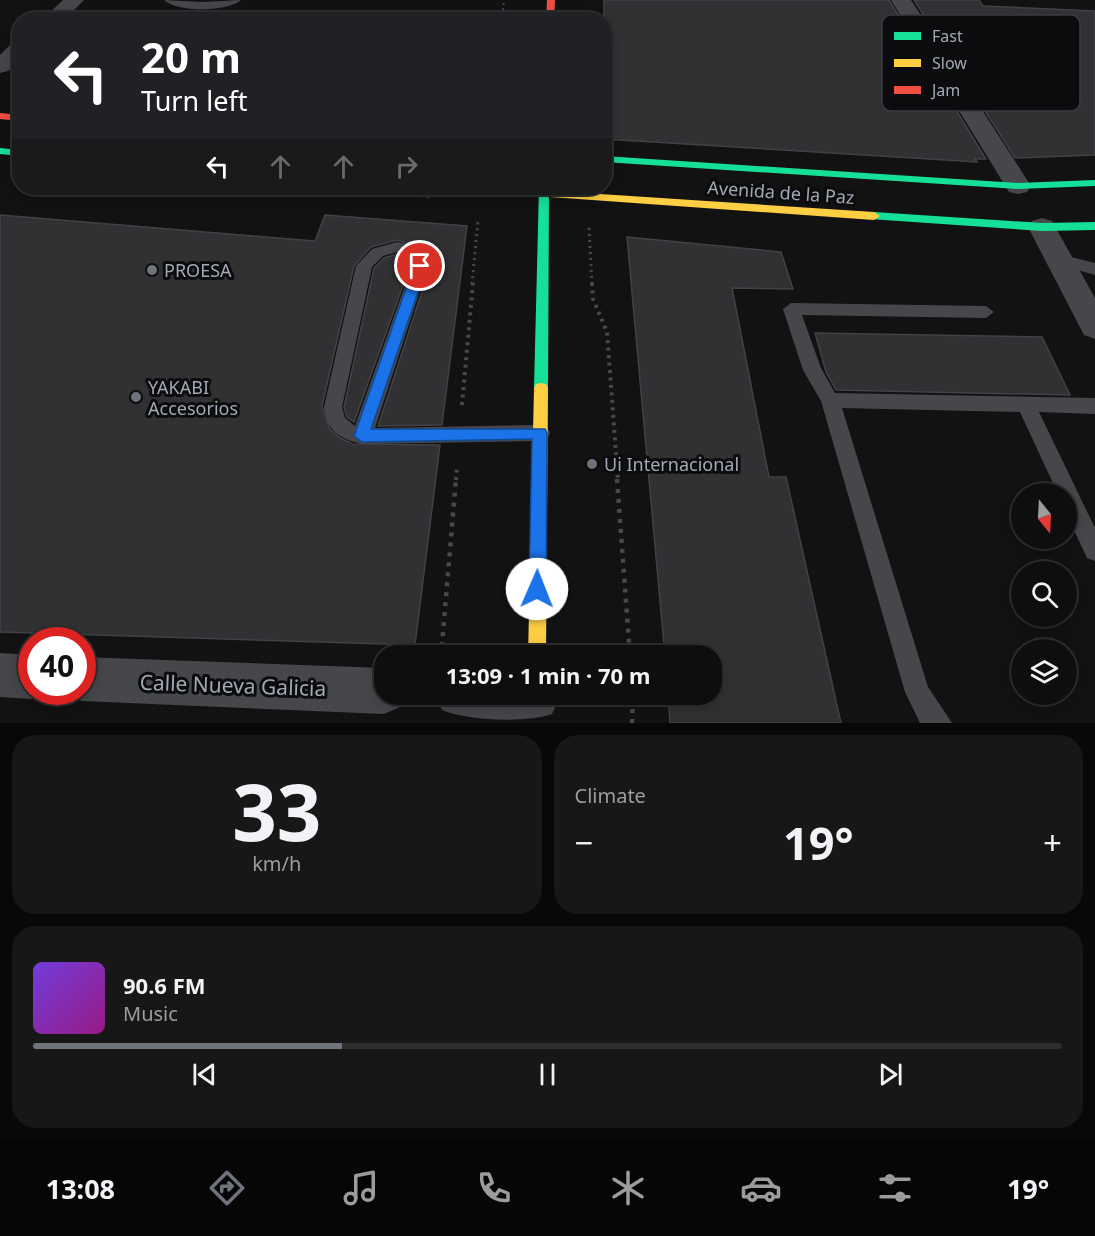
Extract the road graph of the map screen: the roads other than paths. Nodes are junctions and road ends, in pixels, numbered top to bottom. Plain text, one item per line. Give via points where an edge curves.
1 (74, 0) edge
2 (170, 0) edge
3 (236, 0) edge
4 (901, 0) edge
5 (61, 12) edge
6 (910, 15) edge
7 (12, 55) edge
8 (0, 66) edge
9 (971, 111) edge
10 (612, 160) edge
11 (1095, 183) edge
12 (1018, 186) junction
13 (544, 195) edge
14 (569, 195) edge
15 (1095, 226) edge
16 (1042, 227) junction
17 (1059, 259) junction
18 (1095, 269) edge
19 (986, 312) dead end
20 (1095, 327) edge
21 (830, 400) junction
22 (1026, 404) junction
23 (1095, 406) edge
24 (540, 433) junction
25 (362, 436) junction
26 (1095, 551) edge
27 (537, 645) edge
28 (0, 675) edge
29 (18, 676) edge
30 (96, 680) edge
31 (374, 691) edge
32 (939, 723) edge

1 - 5 street
2 - 3 lane via 215,5
4 - 6 street
7 - 8 street
9 - 12 street
10 - 12 street, Avenida de la Paz
11 - 12 street, Avenida de la Paz
13 - 24 street
14 - 16 street, Avenida de la Paz
15 - 16 street, Avenida de la Paz
16 - 17 street
17 - 18 lane
17 - 20 street
19 - 21 lane via 791,309 812,370
21 - 22 lane
21 - 32 lane via 917,692 930,716
22 - 23 lane
22 - 26 lane
24 - 25 lane
24 - 27 street
25 - 25 lane via 420,266 418,256 397,246 370,256 364,266 333,407 334,421 345,432
28 - 29 street
30 - 31 street, Calle Nueva Galicia

